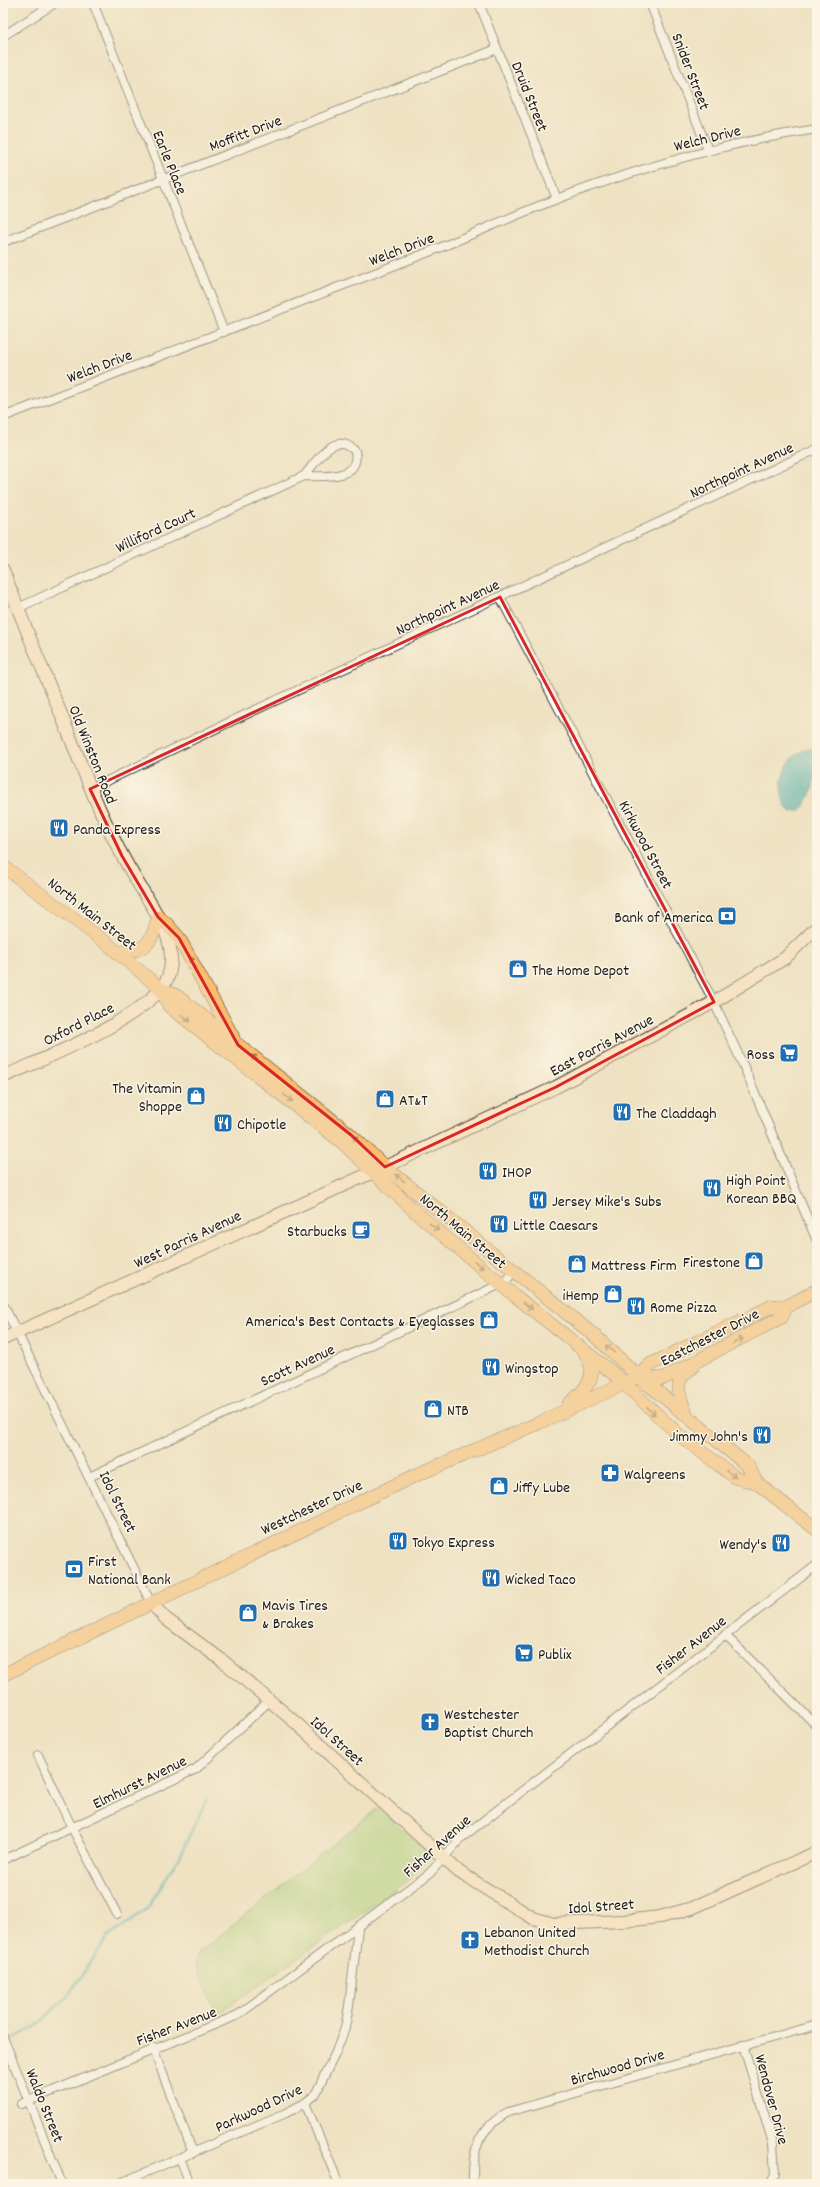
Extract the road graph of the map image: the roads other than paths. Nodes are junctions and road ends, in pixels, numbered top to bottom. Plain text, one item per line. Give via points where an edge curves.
1 (55, 3) edge
2 (93, 3) edge
3 (479, 3) edge
4 (650, 3) edge
5 (3, 36) edge
6 (497, 48) junction
7 (817, 129) edge
8 (708, 150) junction
9 (162, 180) junction
10 (557, 199) junction
11 (3, 242) edge
12 (224, 332) junction
13 (3, 417) edge
14 (817, 449) edge
15 (304, 476) junction
16 (3, 570) edge
17 (500, 597) junction
18 (18, 608) junction
19 (90, 790) junction
20 (3, 866) edge
21 (158, 917) junction
22 (817, 927) edge
23 (118, 953) junction
24 (161, 989) junction
25 (714, 1002) junction
26 (238, 1045) junction
27 (3, 1077) edge
28 (385, 1167) junction
29 (373, 1172) junction
30 (817, 1241) edge
31 (515, 1272) junction
32 (501, 1284) junction
33 (817, 1290) edge
34 (3, 1304) edge
35 (786, 1307) junction
36 (18, 1332) junction
37 (3, 1339) edge
38 (581, 1348) junction
39 (712, 1354) junction
40 (638, 1376) junction
41 (623, 1384) junction
42 (688, 1417) junction
43 (539, 1423) junction
44 (89, 1477) junction
45 (756, 1482) junction
46 (817, 1530) edge
47 (817, 1565) edge
48 (151, 1603) junction
49 (725, 1635) junction
50 (3, 1675) edge
51 (269, 1701) junction
52 (817, 1726) edge
53 (38, 1755) dead end
54 (72, 1828) junction
55 (817, 1852) edge
56 (444, 1859) junction
57 (3, 1860) edge
58 (117, 1914) dead end
59 (358, 1928) junction
60 (817, 2025) edge
61 (3, 2036) edge
62 (743, 2045) junction
63 (153, 2048) junction
64 (29, 2101) junction
65 (21, 2104) dead end
66 (305, 2104) junction
67 (193, 2152) junction
68 (180, 2158) junction
69 (62, 2184) edge
70 (118, 2184) edge
71 (190, 2184) edge
72 (339, 2184) edge
73 (473, 2184) edge
74 (771, 2184) edge

1 - 5 street
2 - 9 street, Earle Place
3 - 6 street, Druid Street
4 - 8 street, Snider Street
6 - 9 street, Moffitt Drive
6 - 10 street, Druid Street
7 - 8 street, Welch Drive via 770,136
8 - 10 street, Welch Drive via 652,166
9 - 11 street, Moffitt Drive
9 - 12 street, Earle Place
10 - 12 street, Welch Drive via 478,233
12 - 13 street, Welch Drive
14 - 17 street, Northpoint Avenue
15 - 15 street, Williford Court via 319,458 336,444 348,444 354,452 355,462 350,470 334,476
15 - 18 street, Williford Court
16 - 18 street, Old Winston Road
17 - 19 street, Northpoint Avenue via 236,719
17 - 25 street, Kirkwood Street
18 - 19 street, Old Winston Road
19 - 21 street, Old Winston Road via 122,856
20 - 23 main road, North Main Street
21 - 23 main road via 152,939 147,946
21 - 24 street, Old Winston Road via 171,951 168,978
26 -> 21 main road via 179,938
22 - 25 street, East Parris Avenue via 785,958
23 - 24 main road, North Main Street
24 - 26 main road, North Main Street via 177,996
24 - 27 street, Oxford Place via 145,1005 114,1024
24 -> 29 main road, North Main Street via 170,1006 343,1142
25 - 28 street, East Parris Avenue via 556,1087
25 - 30 street, Kirkwood Street
28 -> 26 main road, North Main Street via 351,1135
28 - 29 street, West Parris Avenue
31 -> 28 main road, North Main Street
29 -> 32 main road, North Main Street via 411,1208
29 - 36 street, West Parris Avenue
31 - 32 street, Scott Avenue
40 -> 31 main road, North Main Street via 601,1341
32 -> 38 main road, North Main Street
32 - 44 street, Scott Avenue
33 - 35 main road, Eastchester Drive
34 - 36 street, Idol Street
39 -> 35 main road, Eastchester Drive via 782,1317
35 - 40 main road, Eastchester Drive via 772,1306 651,1364
36 - 37 street, West Parris Avenue
36 - 44 street, Idol Street
38 - 41 main road, North Main Street
38 - 43 main road via 592,1370 588,1386 569,1404
39 - 40 main road, Eastchester Drive via 662,1379
39 - 42 main road via 709,1360 684,1372 681,1378 678,1396
40 - 41 main road, Westchester Drive
40 - 42 main road, North Main Street
41 - 43 main road, Westchester Drive
41 -> 45 main road, North Main Street via 659,1418 736,1478
42 - 45 main road, North Main Street via 748,1466
43 - 48 main road, Westchester Drive via 436,1466
44 - 48 street, Idol Street
45 - 46 main road, North Main Street
47 - 49 street, Fisher Avenue
48 - 50 main road, Westchester Drive
48 - 51 street, Idol Street via 166,1619 223,1661
49 - 52 street
49 - 56 street, Fisher Avenue via 461,1838
51 - 54 street, Elmhurst Avenue via 196,1769
51 - 56 street, Idol Street
53 - 54 street
54 - 57 street, Elmhurst Avenue
54 - 58 street
55 - 56 street, Idol Street via 692,1908 624,1921 554,1924 533,1918 489,1892
56 - 59 street, Fisher Avenue via 430,1873
59 - 63 street, Fisher Avenue via 238,2015
59 - 66 street, Parkwood Drive via 345,2028 315,2095
60 - 62 street, Birchwood Drive
61 - 64 street, Waldo Street
62 - 73 street, Birchwood Drive via 508,2112 488,2125 476,2147 472,2160
62 - 74 street, Wendover Drive via 773,2143 775,2174
63 - 64 street, Fisher Avenue
63 - 67 street
64 - 65 street, Fisher Avenue
64 - 69 street, Waldo Street
66 - 67 street, Parkwood Drive
66 - 72 street
67 - 68 street, Parkwood Drive
68 - 70 street, Parkwood Drive
68 - 71 street

